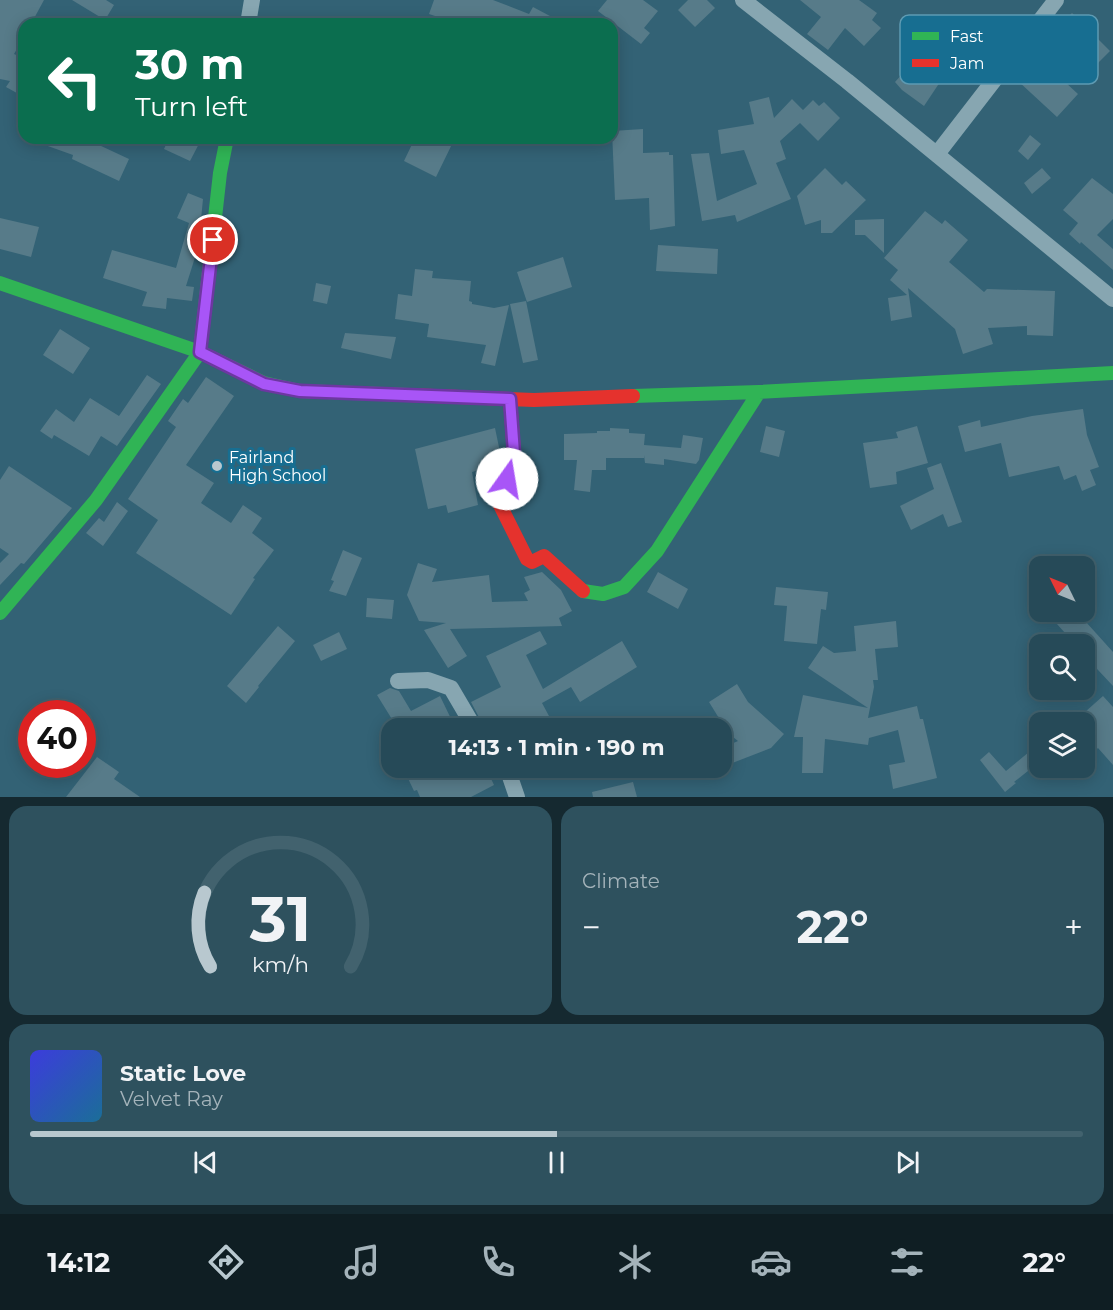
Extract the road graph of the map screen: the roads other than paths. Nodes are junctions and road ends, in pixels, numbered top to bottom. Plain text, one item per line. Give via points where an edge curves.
1 (252, 0) edge
2 (1056, 0) edge
3 (752, 3) edge
4 (1044, 15) edge
5 (250, 18) edge
6 (991, 84) edge
7 (226, 144) edge
8 (937, 154) junction
9 (0, 283) edge
10 (1113, 299) edge
11 (200, 352) junction
12 (1113, 373) edge
13 (759, 392) junction
14 (510, 399) junction
15 (0, 613) edge
16 (398, 681) dead end
17 (469, 718) edge
18 (510, 778) edge
19 (517, 797) edge

1 - 5 street
2 - 4 street
3 - 8 street
6 - 8 street
7 - 11 street
8 - 10 street
9 - 11 street
11 - 14 street via 264,384 300,391
11 - 15 street via 96,500
12 - 13 street
13 - 14 street
13 - 14 street via 657,551 624,587 593,594 584,592 544,556 532,562 502,513 497,499 514,453
16 - 17 street via 428,680 451,688
18 - 19 street

